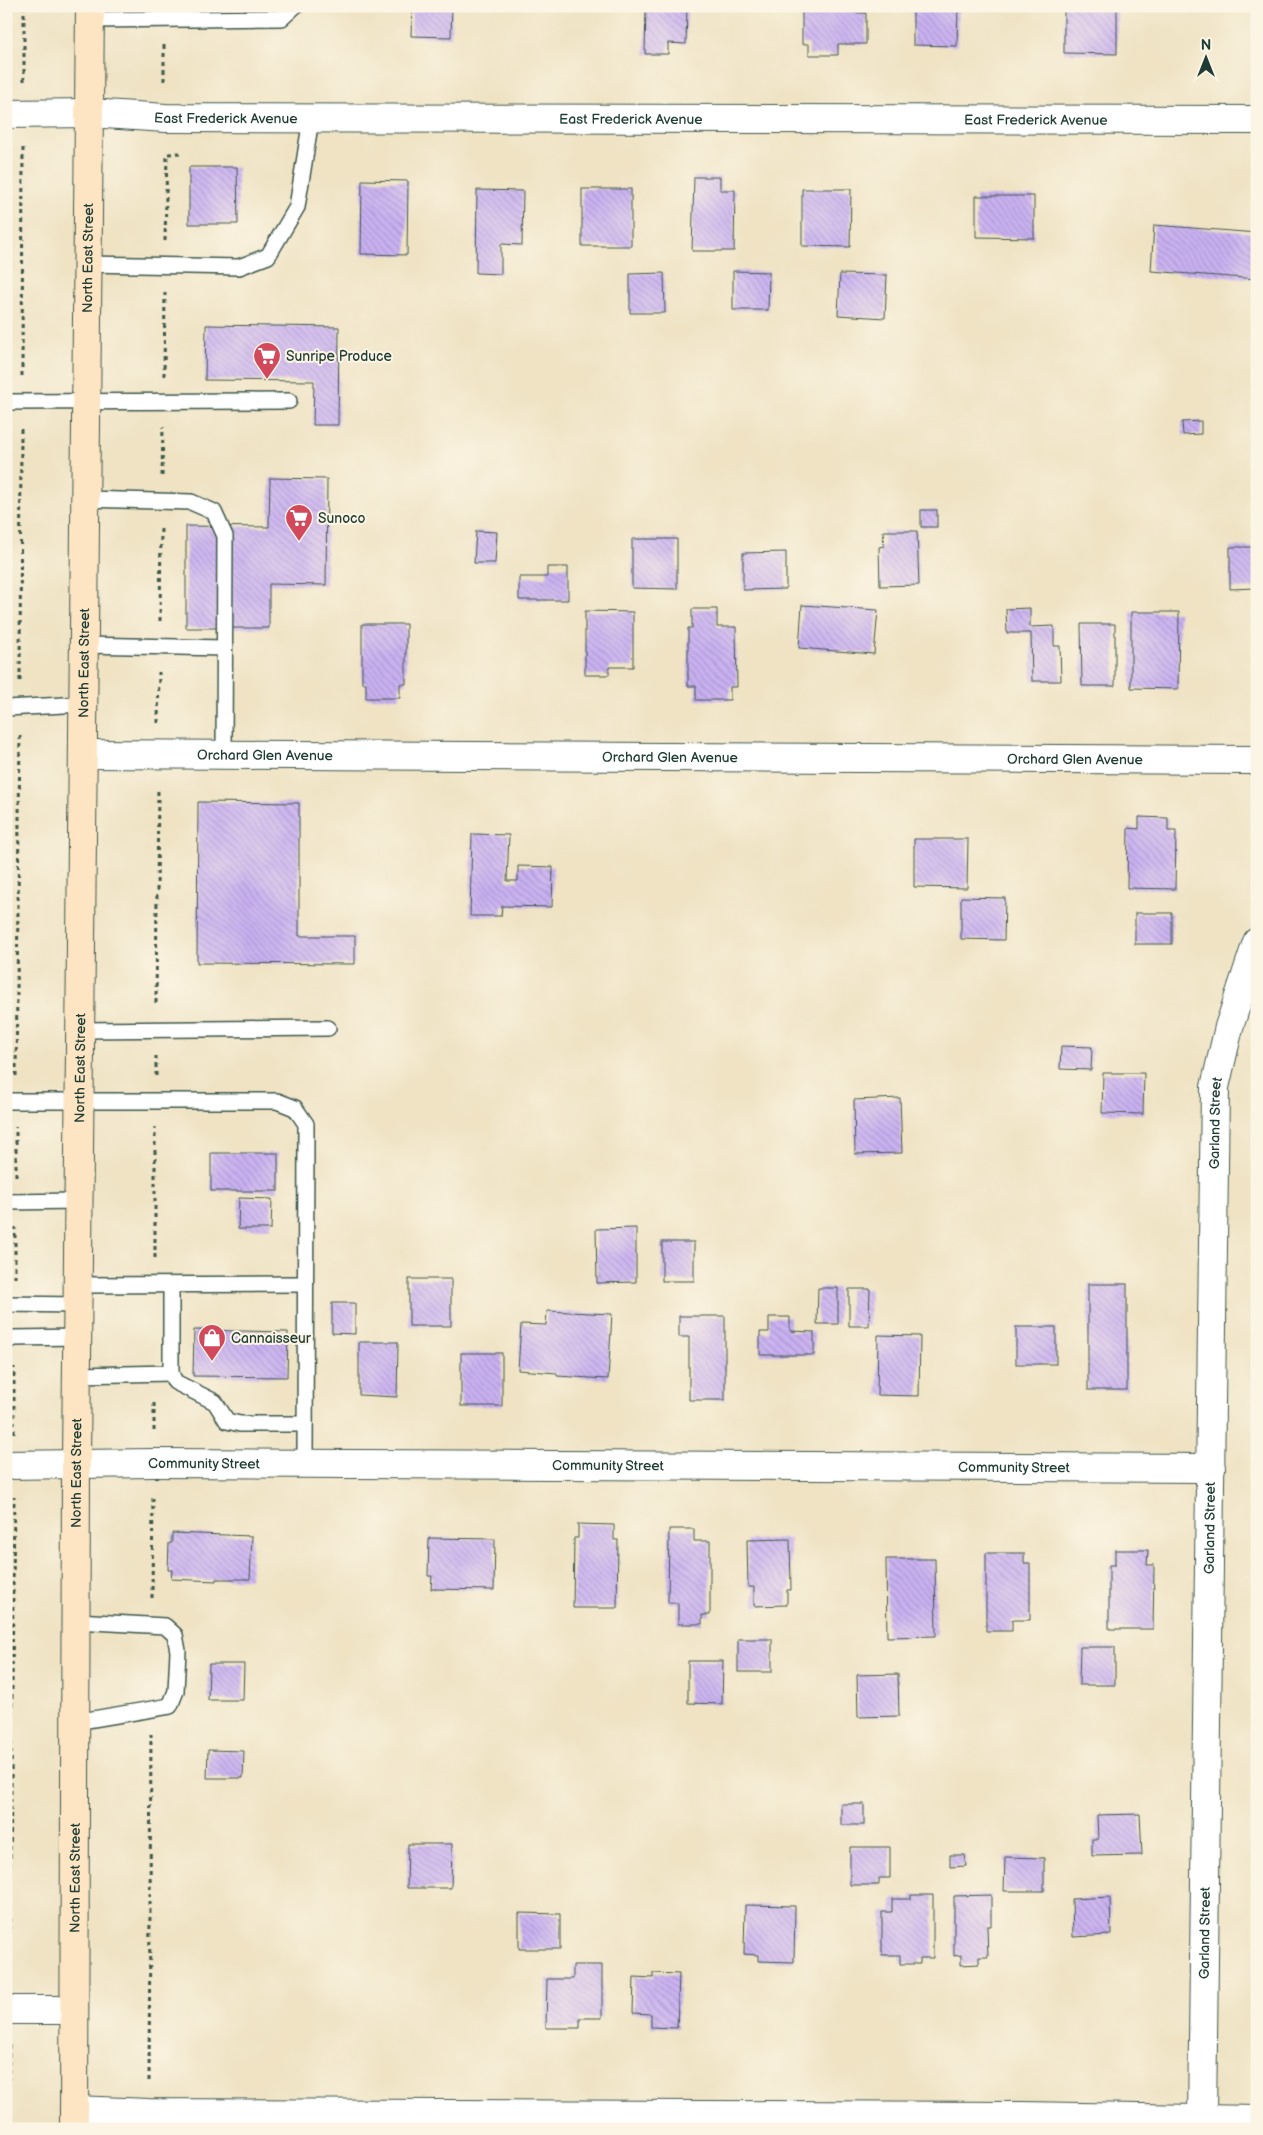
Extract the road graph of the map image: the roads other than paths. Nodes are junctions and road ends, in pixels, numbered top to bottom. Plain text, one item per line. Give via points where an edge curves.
1 (296, 6) edge
2 (90, 13) edge
3 (90, 113) junction
4 (15, 114) edge
5 (312, 119) junction
6 (1257, 120) edge
7 (87, 264) junction
8 (289, 401) dead end
9 (14, 402) edge
10 (86, 402) junction
11 (85, 500) junction
12 (84, 645) junction
13 (224, 648) junction
14 (84, 704) junction
15 (13, 707) edge
16 (84, 754) junction
17 (224, 754) junction
18 (1257, 760) edge
19 (1257, 942) edge
20 (328, 1028) dead end
21 (81, 1030) junction
22 (11, 1101) edge
23 (80, 1102) junction
24 (11, 1202) edge
25 (79, 1202) junction
26 (305, 1284) junction
27 (171, 1285) junction
28 (78, 1295) junction
29 (11, 1304) edge
30 (78, 1337) junction
31 (10, 1339) edge
32 (171, 1373) junction
33 (77, 1375) junction
34 (305, 1424) junction
35 (76, 1463) junction
36 (305, 1464) junction
37 (10, 1465) edge
38 (1211, 1468) junction
39 (76, 1622) junction
40 (75, 1722) junction
41 (8, 2010) edge
42 (74, 2010) junction
43 (1202, 2118) junction
44 (74, 2119) edge
45 (1257, 2120) edge
46 (460, 2122) edge
47 (564, 2122) edge
48 (1021, 2122) edge

1 - 2 lane via 282,18
2 - 3 main road, North East Street
3 - 4 street, East Frederick Avenue
3 - 5 street, East Frederick Avenue via 166,118
3 - 7 main road, North East Street
5 - 6 street, East Frederick Avenue
5 - 7 lane via 297,207 268,256 239,268
7 - 10 main road, North East Street
8 - 10 lane
9 - 10 lane
10 - 11 main road, North East Street
11 - 12 main road, North East Street
11 - 13 lane via 191,502 214,512 225,536
12 - 13 lane
12 - 14 main road, North East Street
13 - 17 lane
14 - 15 lane
14 - 16 main road, North East Street
16 - 17 street, Orchard Glen Avenue
16 - 21 main road, North East Street
17 - 18 street, Orchard Glen Avenue
19 - 38 street, Garland Street via 1229,1027 1215,1087
20 - 21 lane
21 - 23 main road, North East Street
22 - 23 lane
23 - 25 main road, North East Street
23 - 26 lane via 277,1101 295,1108 306,1124
24 - 25 lane
25 - 28 main road, North East Street
26 - 27 lane
26 - 34 lane
27 - 28 lane
27 - 32 lane
28 - 29 lane
28 - 30 main road, North East Street
30 - 31 lane
30 - 33 main road, North East Street
32 - 33 lane
32 - 34 lane via 175,1382 215,1402 227,1421
33 - 35 main road, North East Street
34 - 36 lane
35 - 36 street, Community Street
35 - 37 street, Community Street
35 - 39 main road, North East Street
36 - 38 street, Community Street
38 - 43 street, Garland Street
39 - 40 main road, North East Street
39 - 40 lane via 165,1626 175,1635 178,1651 176,1691 170,1706
40 - 42 main road, North East Street
41 - 42 street
42 - 44 main road, North East Street
43 - 45 street
43 - 48 street
44 - 46 street via 148,2113
46 - 47 street
47 - 48 street

